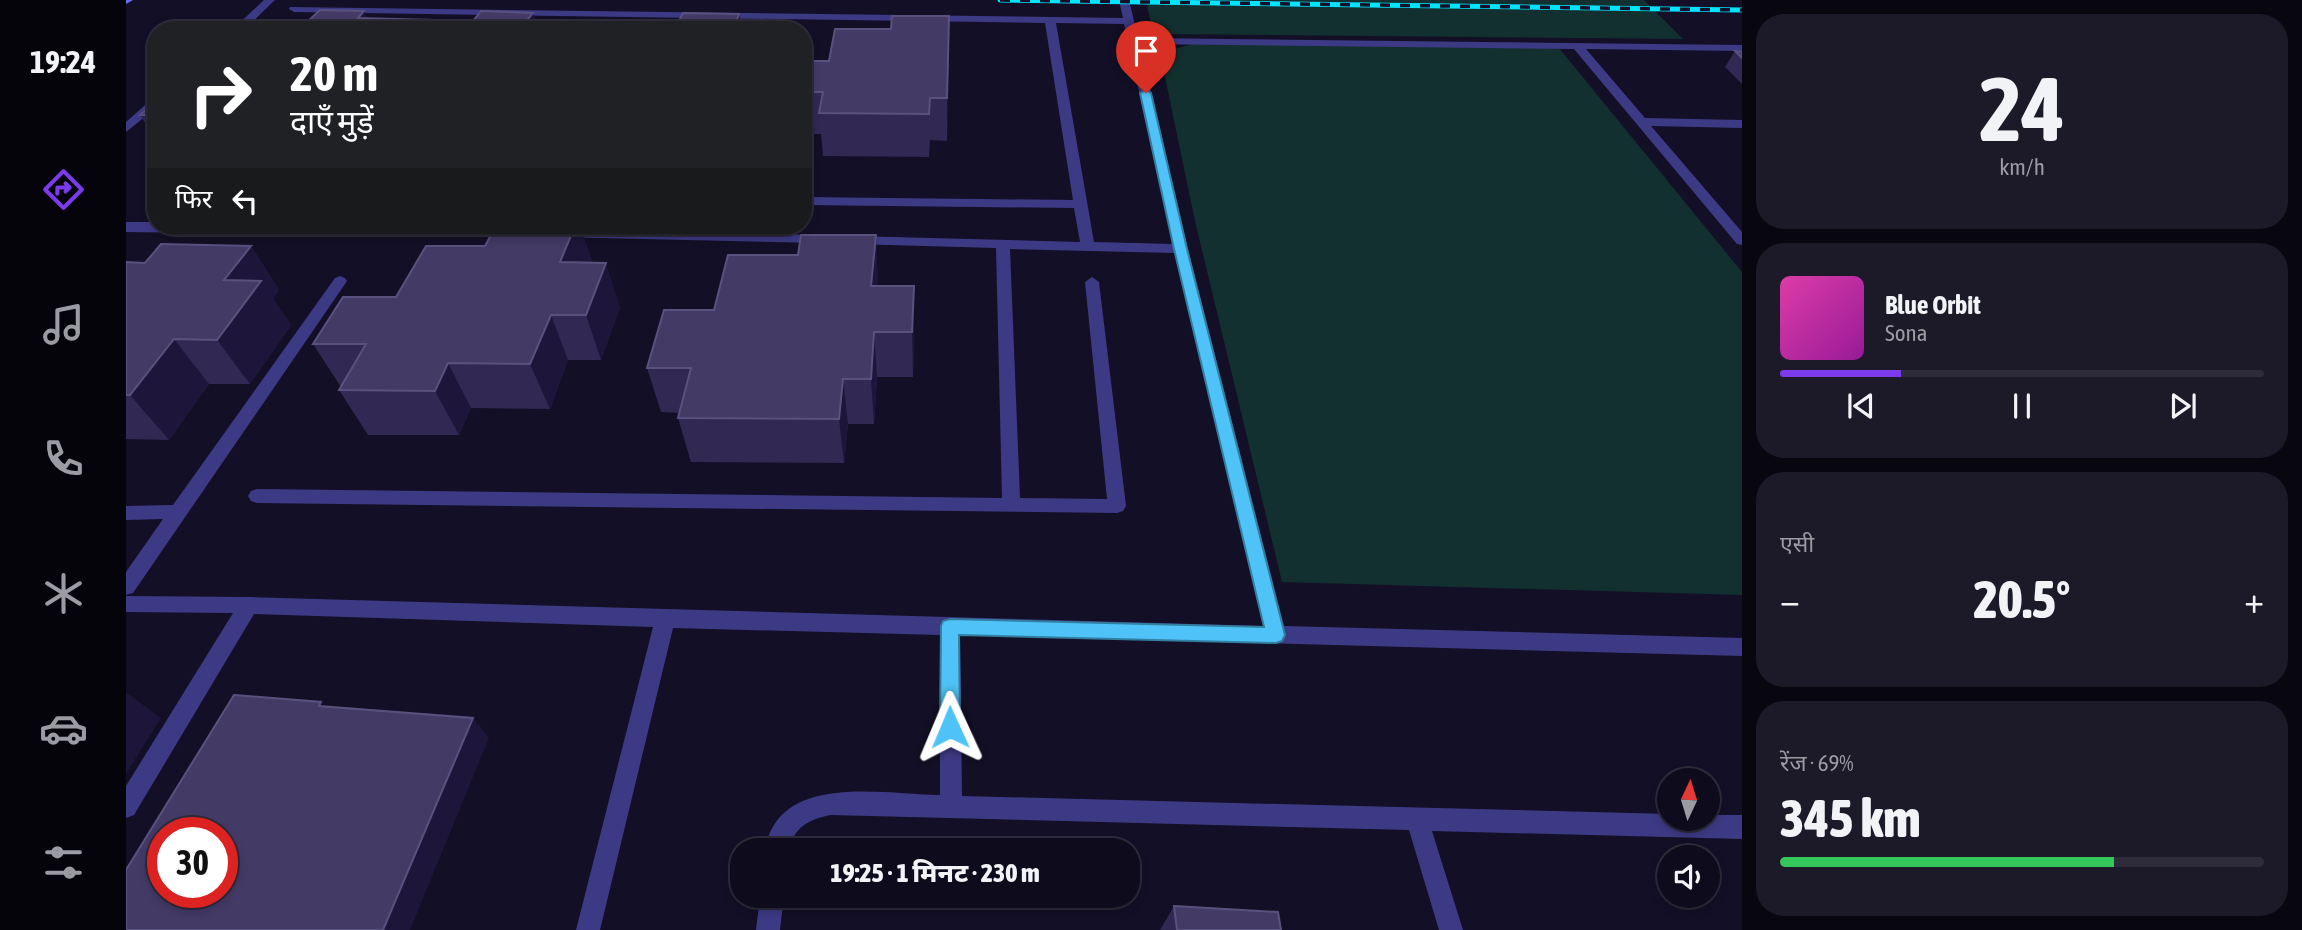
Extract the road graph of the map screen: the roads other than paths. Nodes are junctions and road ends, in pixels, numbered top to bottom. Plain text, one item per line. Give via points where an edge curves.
1 (270, 0) edge
2 (1125, 0) edge
3 (294, 9) dead end
4 (1050, 20) junction
5 (247, 21) edge
6 (1130, 21) junction
7 (1134, 41) junction
8 (1577, 46) junction
9 (1742, 48) edge
10 (147, 110) edge
11 (1641, 122) junction
12 (1742, 124) edge
13 (126, 128) edge
14 (812, 201) edge
15 (1080, 204) junction
16 (126, 228) edge
17 (147, 228) edge
18 (591, 235) edge
19 (1742, 241) edge
20 (1003, 243) junction
21 (1087, 245) junction
22 (1181, 249) junction
23 (340, 281) dead end
24 (1092, 282) dead end
25 (257, 496) dead end
26 (1011, 505) junction
27 (179, 512) junction
28 (126, 513) edge
29 (126, 587) edge
30 (126, 604) edge
31 (249, 605) junction
32 (665, 619) junction
33 (950, 626) junction
34 (1276, 635) junction
35 (1742, 647) edge
36 (951, 806) junction
37 (126, 807) edge
38 (1417, 818) junction
39 (1742, 827) edge
40 (779, 838) edge
41 (771, 908) edge
42 (588, 930) edge
43 (768, 930) edge
44 (1451, 930) edge

1 - 5 street
2 - 6 street
3 - 4 street
4 - 6 street
4 - 15 street
6 - 7 street
7 - 8 street
7 - 22 street
8 - 9 street
8 - 11 street
10 - 13 street
11 - 12 street
11 - 19 street
14 - 15 street
15 - 21 street
16 - 17 street
18 - 20 street
20 - 21 street
20 - 26 street
21 - 22 street
22 - 34 street
23 - 27 street
24 - 26 street via 1117,506
25 - 26 street
27 - 28 street
27 - 29 street
30 - 31 street
31 - 32 street
31 - 37 street
32 - 33 street
32 - 42 street
33 - 34 street
33 - 36 street
34 - 35 street
36 - 38 street
36 - 40 street via 830,804 804,809
38 - 39 street
38 - 44 street
41 - 43 street

